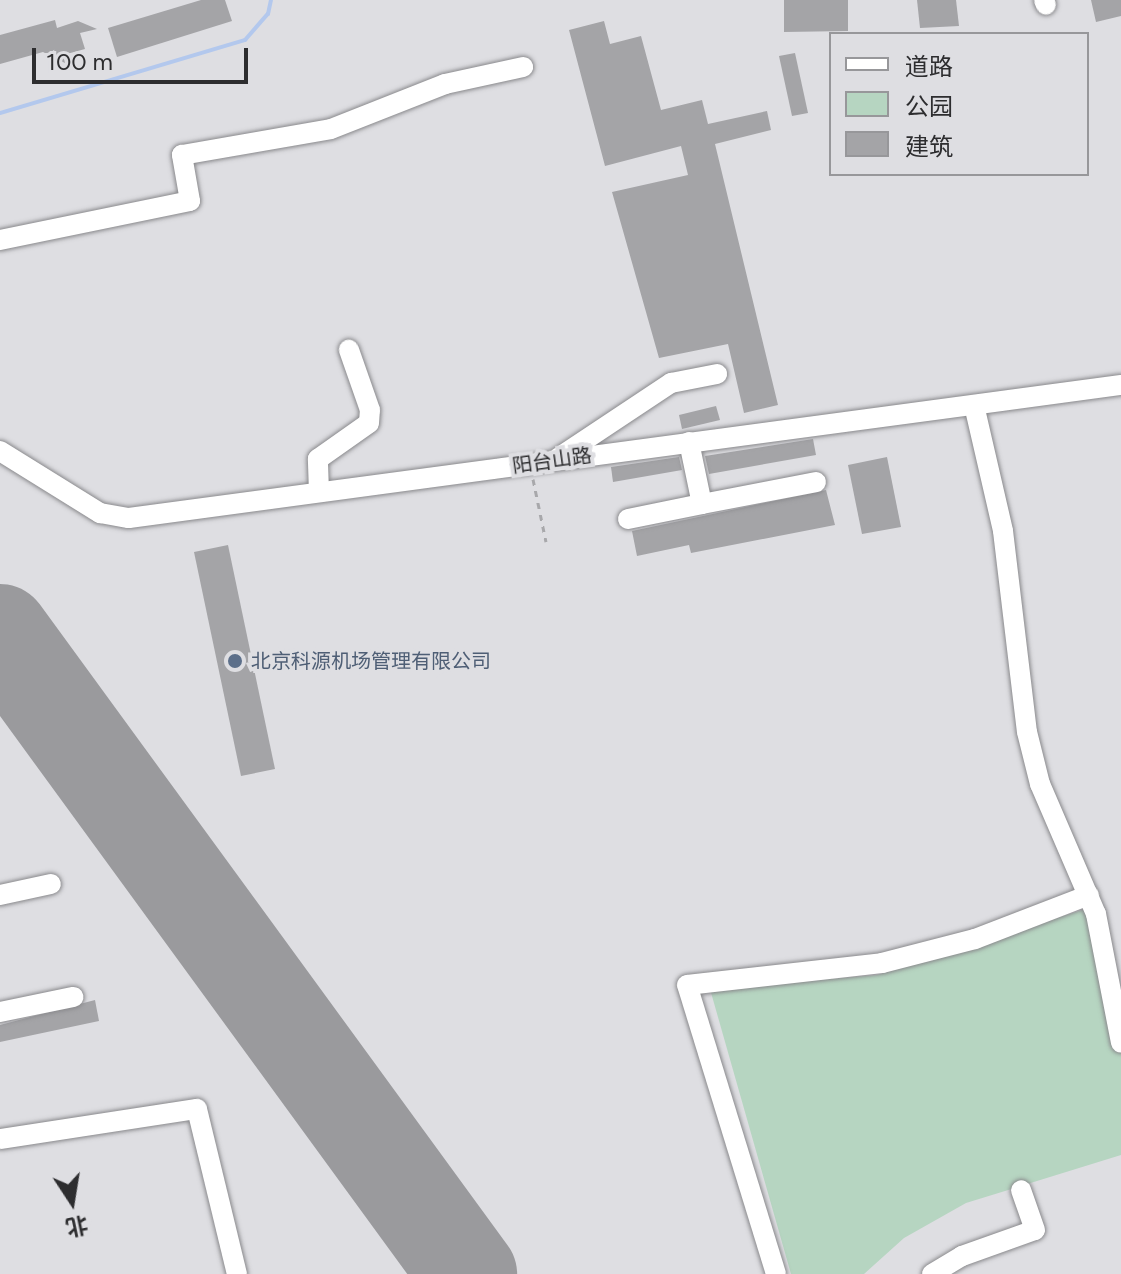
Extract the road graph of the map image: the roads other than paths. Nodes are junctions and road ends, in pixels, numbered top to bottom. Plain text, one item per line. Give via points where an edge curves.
1 (523, 67) dead end
2 (0, 240) edge
3 (349, 350) dead end
4 (717, 374) dead end
5 (1121, 385) edge
6 (974, 405) junction
7 (689, 442) junction
8 (0, 451) edge
9 (555, 460) junction
10 (816, 482) dead end
11 (319, 492) junction
12 (702, 504) junction
13 (628, 519) dead end
14 (51, 884) dead end
15 (0, 895) edge
16 (1089, 895) junction
17 (73, 997) dead end
18 (0, 1012) edge
19 (1121, 1043) edge
20 (0, 1139) edge
21 (1021, 1190) dead end
22 (237, 1274) edge
23 (776, 1274) edge
24 (932, 1274) edge

1 - 2 street via 445,84 331,129 182,155 190,201
3 - 11 street via 370,410 369,423 318,459
4 - 9 street via 671,383
5 - 6 street, 阳台山路
6 - 7 street, 阳台山路
6 - 16 street via 1003,531 1027,732 1040,784
7 - 9 street, 阳台山路
7 - 12 street
8 - 11 street, 阳台山路 via 100,513 129,518
9 - 11 street, 阳台山路
10 - 12 street
12 - 13 street
14 - 15 street
16 - 19 street
16 - 23 street via 975,939 882,963 687,985
17 - 18 street
20 - 22 street via 197,1109
21 - 24 street via 1035,1230 962,1256

